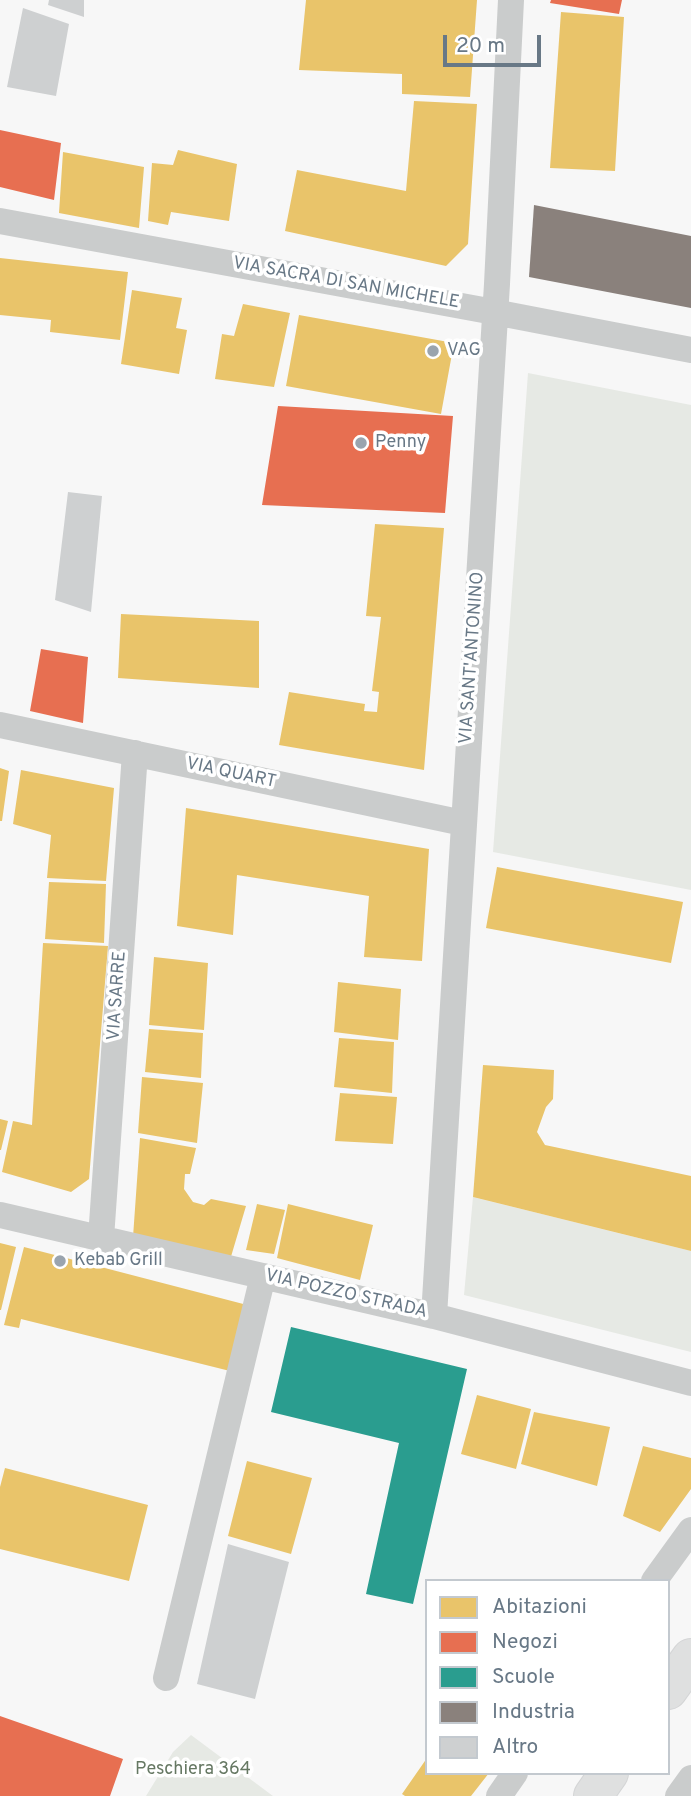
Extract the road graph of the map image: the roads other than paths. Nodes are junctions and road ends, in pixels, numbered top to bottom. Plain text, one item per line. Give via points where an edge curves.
1 (511, 0) edge
2 (0, 221) edge
3 (494, 312) junction
4 (691, 351) edge
5 (0, 725) edge
6 (135, 753) junction
7 (463, 823) junction
8 (0, 1215) edge
9 (101, 1238) junction
10 (263, 1276) junction
11 (435, 1316) junction
12 (691, 1383) edge
13 (691, 1530) edge
14 (655, 1579) edge
15 (691, 1658) edge
16 (166, 1678) dead end
17 (670, 1687) edge
18 (514, 1775) edge
19 (608, 1775) edge
20 (691, 1778) edge
21 (499, 1796) edge
22 (593, 1796) edge
23 (678, 1796) edge

1 - 3 street, VIA SANT'ANTONINO
2 - 3 street, VIA SACRA DI SAN MICHELE
3 - 4 street, VIA SACRA DI SAN MICHELE
3 - 7 street, VIA SANT'ANTONINO
5 - 6 street, VIA QUART
6 - 7 street, VIA QUART
6 - 9 street, VIA SARRE
7 - 11 street, VIA SANT'ANTONINO
8 - 9 street, VIA POZZO STRADA
9 - 10 street, VIA POZZO STRADA
10 - 11 street, VIA POZZO STRADA
10 - 16 street
11 - 12 street, VIA POZZO STRADA
13 - 14 street
15 - 17 main road
18 - 21 street
19 - 22 main road
20 - 23 street

